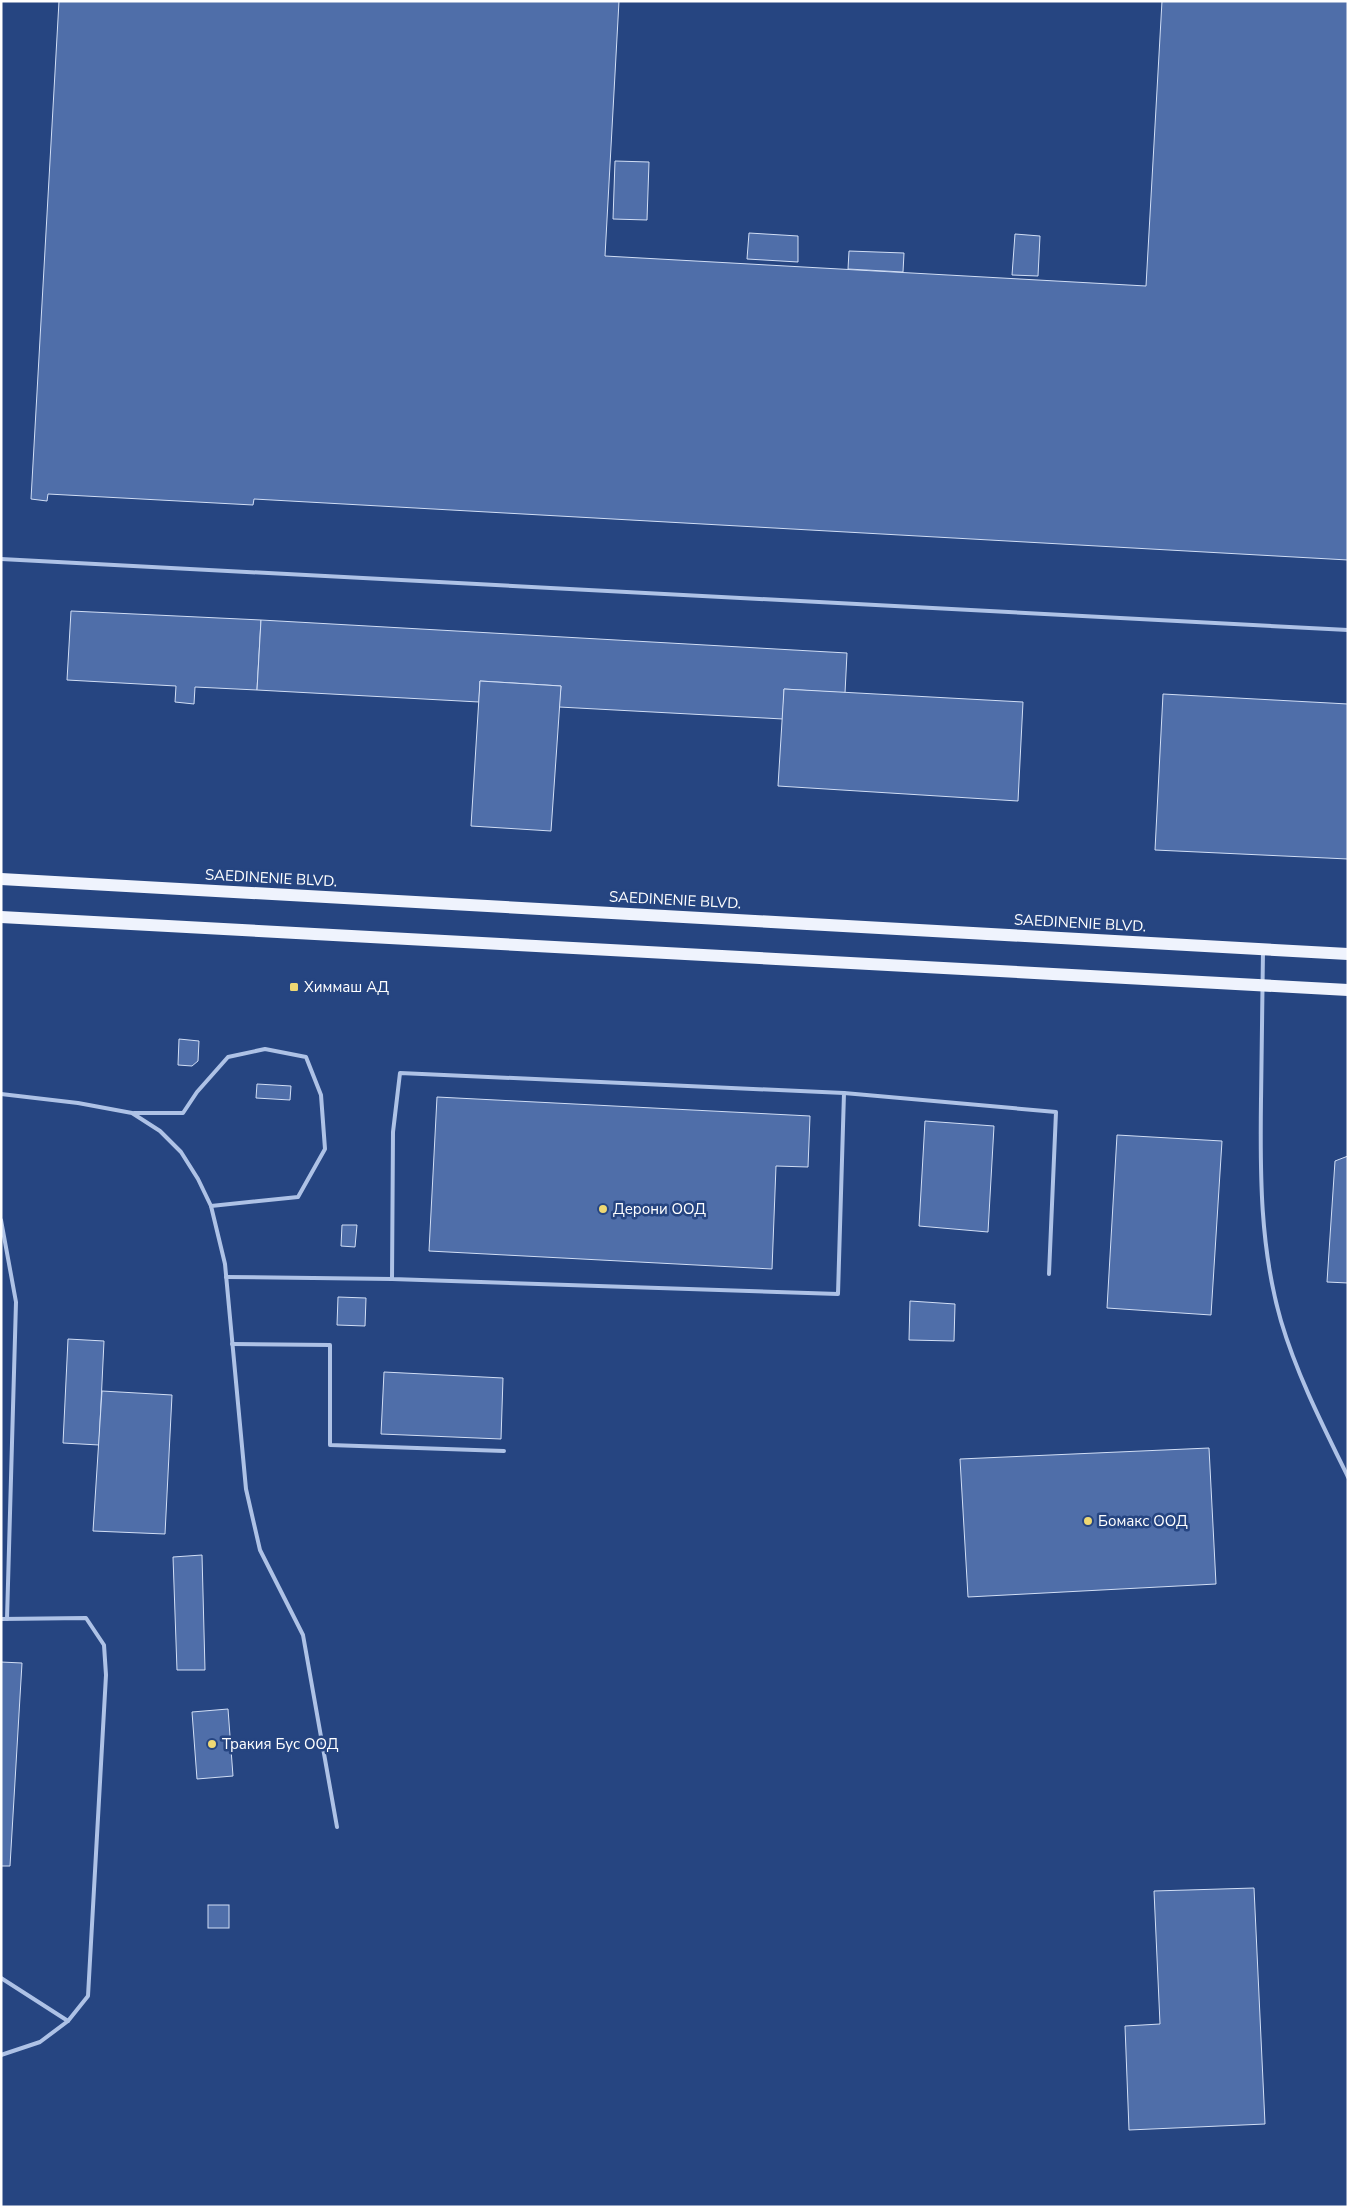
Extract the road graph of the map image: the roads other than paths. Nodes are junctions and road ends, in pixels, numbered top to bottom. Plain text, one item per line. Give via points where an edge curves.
1 (1, 559) edge
2 (1348, 630) edge
3 (1, 879) edge
4 (1, 916) edge
5 (1263, 949) junction
6 (1348, 954) edge
7 (1262, 985) junction
8 (1348, 990) edge
9 (844, 1093) junction
10 (1, 1094) edge
11 (132, 1113) junction
12 (211, 1206) junction
13 (1, 1220) edge
14 (1049, 1274) dead end
15 (226, 1277) junction
16 (392, 1279) junction
17 (232, 1344) junction
18 (504, 1451) dead end
19 (1348, 1477) edge
20 (1, 1619) edge
21 (7, 1619) junction
22 (337, 1828) dead end
23 (1, 1978) edge
24 (68, 2021) junction
25 (1, 2055) edge

1 - 2 lane
3 - 5 main road, SAEDINENIE BLVD.
4 - 7 main road
5 - 6 main road, SAEDINENIE BLVD.
5 - 7 lane
7 - 8 main road
7 - 19 lane via 1260,1179 1265,1245 1280,1319 1289,1346 1308,1396
9 - 14 lane via 1056,1112
9 - 16 lane via 838,1294
9 - 16 lane via 400,1073 393,1132
10 - 11 lane
11 - 12 lane via 160,1131 181,1152
11 - 12 lane via 183,1113 228,1057 265,1049 306,1057 321,1095 325,1149 298,1197
12 - 15 lane
13 - 21 lane via 16,1302
15 - 16 lane
15 - 17 lane
17 - 18 lane via 330,1345 330,1445
17 - 22 lane via 246,1489 260,1550 303,1635
20 - 21 lane
21 - 24 lane via 86,1618 104,1645 106,1675 88,1996
23 - 24 lane
24 - 25 lane via 40,2042

